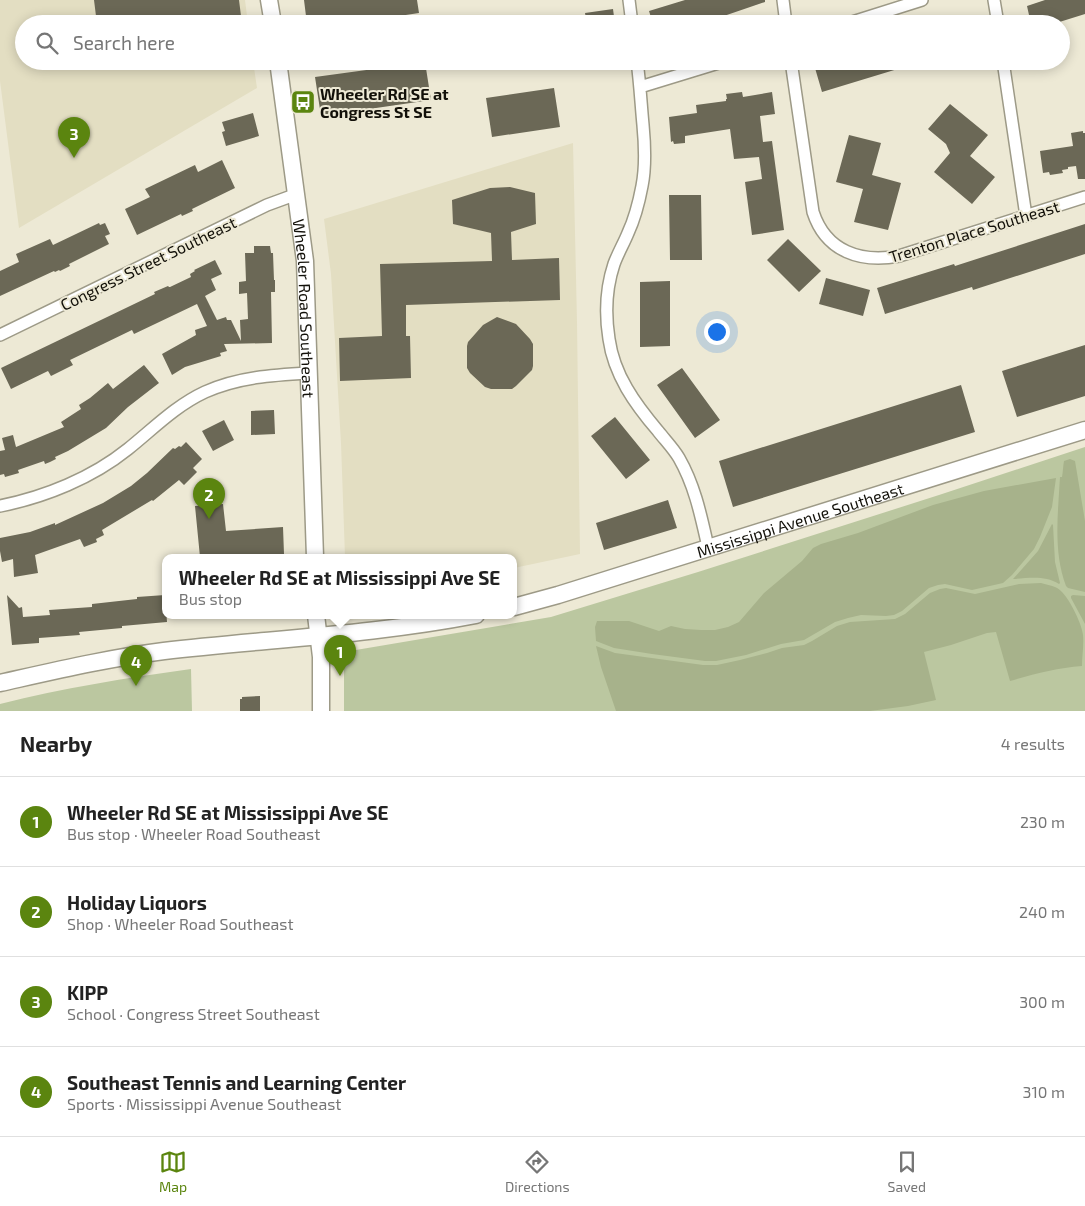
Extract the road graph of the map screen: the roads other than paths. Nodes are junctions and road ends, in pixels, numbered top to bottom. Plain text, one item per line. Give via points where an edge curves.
1 (270, 0) edge
2 (629, 0) edge
3 (782, 0) edge
4 (922, 0) edge
5 (994, 0) edge
6 (272, 15) edge
7 (631, 15) edge
8 (784, 15) edge
9 (874, 15) edge
10 (996, 15) edge
11 (279, 70) edge
12 (638, 70) edge
13 (697, 70) edge
14 (792, 70) edge
15 (1004, 70) edge
16 (640, 88) junction
17 (297, 194) junction
18 (1085, 197) edge
19 (1026, 216) junction
20 (0, 335) edge
21 (309, 373) junction
22 (1085, 430) edge
23 (0, 506) edge
24 (708, 548) junction
25 (314, 554) edge
26 (517, 606) edge
27 (317, 619) edge
28 (452, 619) edge
29 (319, 636) junction
30 (0, 683) edge
31 (321, 711) edge

1 - 6 main road
2 - 7 street
3 - 8 street
4 - 9 street
5 - 10 street
11 - 17 main road, Wheeler Road Southeast
12 - 16 street
13 - 16 street
14 - 19 street, Trenton Place Southeast via 815,219 830,241 841,249 853,255 885,259
15 - 19 street
16 - 24 street via 644,178 634,217 611,276 607,305 609,342 611,354 629,393 688,475
17 - 20 street, Congress Street Southeast via 267,204
17 - 21 main road, Wheeler Road Southeast via 307,282
18 - 19 street, Trenton Place Southeast
21 - 23 street via 254,377 206,392 172,412 94,472 36,497
21 - 25 main road, Wheeler Road Southeast
22 - 24 main road, Mississippi Avenue Southeast
24 - 26 main road, Mississippi Avenue Southeast
27 - 29 main road
28 - 29 main road
29 - 30 main road via 148,653
29 - 31 main road

